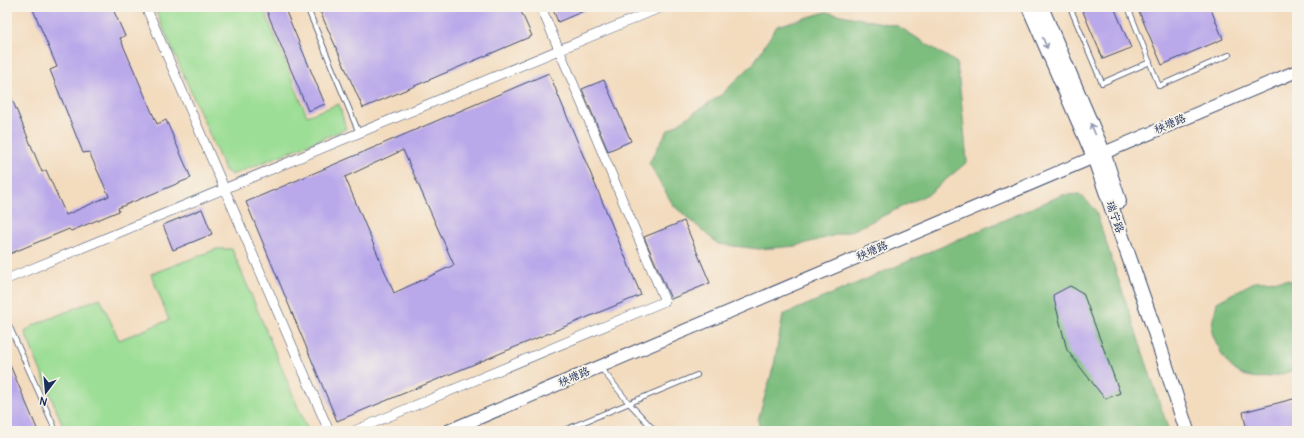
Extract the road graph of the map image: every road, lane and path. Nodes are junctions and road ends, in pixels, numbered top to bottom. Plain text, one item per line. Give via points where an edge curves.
1 (146, 7) edge
2 (307, 7) edge
3 (541, 7) edge
4 (662, 7) edge
5 (1030, 7) edge
6 (1041, 7) edge
7 (1070, 7) edge
8 (1128, 7) edge
9 (559, 50) junction
10 (1229, 55) dead end
11 (1150, 62) junction
12 (1297, 71) edge
13 (359, 133) junction
14 (1098, 154) junction
15 (225, 189) junction
16 (7, 279) edge
17 (7, 321) edge
18 (600, 366) junction
19 (696, 375) dead end
20 (630, 403) junction
21 (56, 431) edge
22 (329, 431) edge
23 (354, 431) edge
24 (448, 431) edge
25 (562, 431) edge
26 (655, 431) edge
27 (1187, 431) edge
28 (1197, 431) edge

1 - 15 street
2 - 13 lane
3 - 9 street
4 - 9 street
5 -> 14 main road, 瑞宁路
14 -> 6 main road, 瑞宁路
7 - 11 lane via 1102,83
8 - 11 lane
9 - 13 street
9 - 23 street via 665,301
10 - 11 lane via 1159,86
12 - 14 main road, 秧塘路
13 - 15 street
14 - 18 main road, 秧塘路
14 - 27 main road, 瑞宁路
14 - 28 main road, 瑞宁路
15 - 16 street
15 - 22 street
17 - 21 lane
18 - 20 lane
18 - 24 main road, 秧塘路
19 - 20 lane
20 - 25 lane
20 - 26 lane

